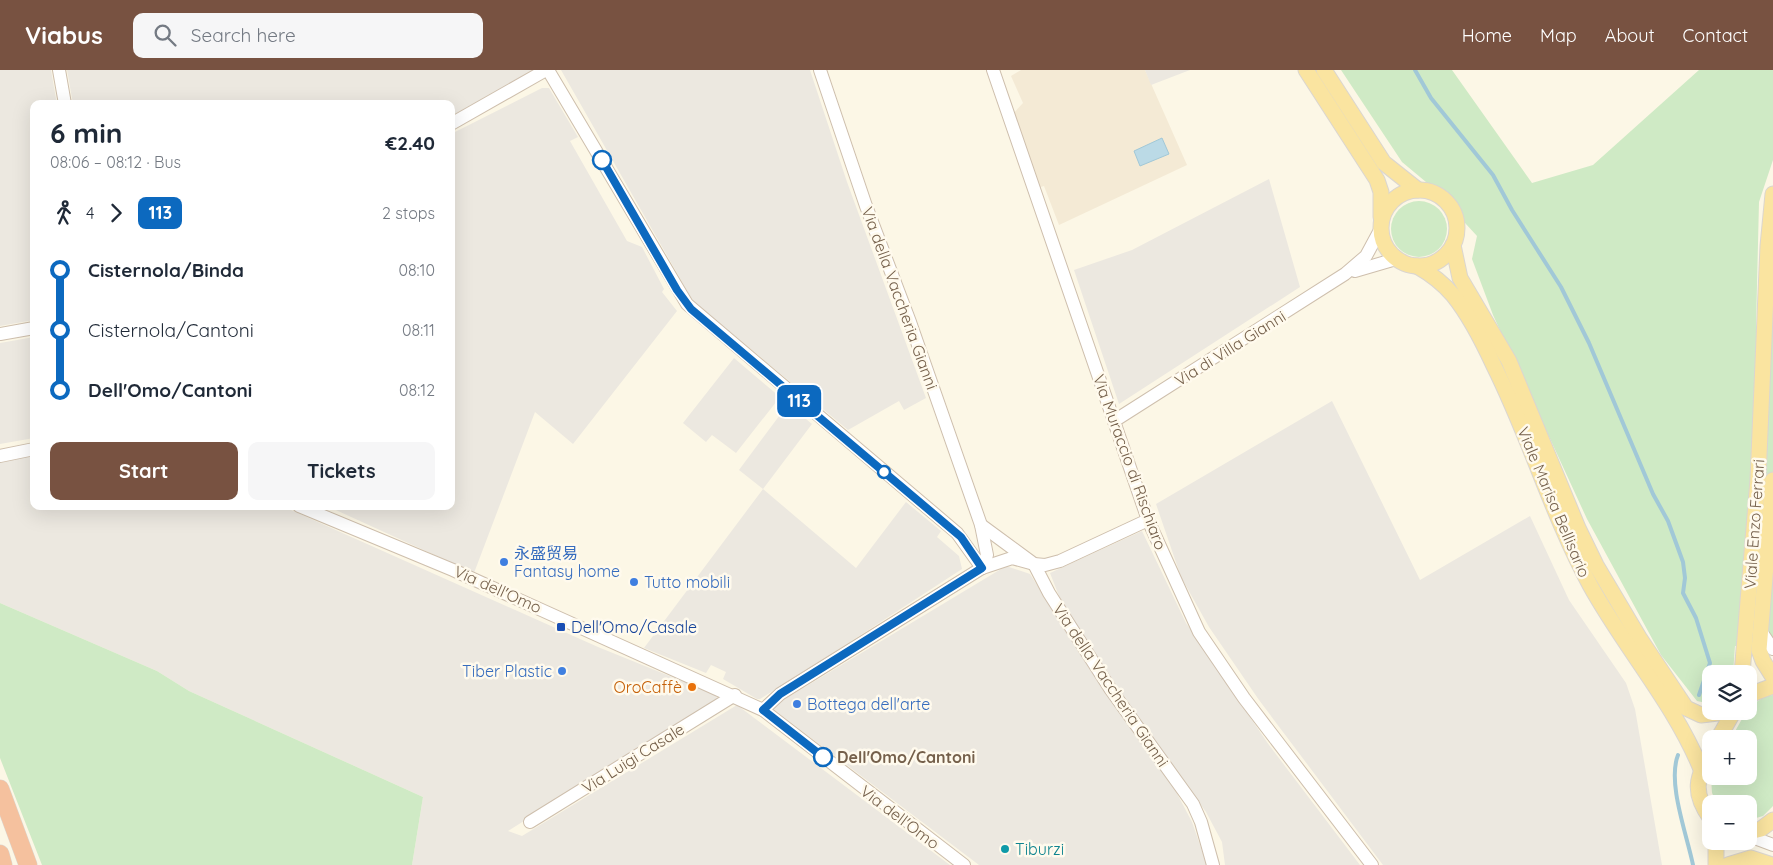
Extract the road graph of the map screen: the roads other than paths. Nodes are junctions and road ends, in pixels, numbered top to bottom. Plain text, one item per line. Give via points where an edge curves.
1 (58, 70) edge
2 (547, 70) edge
3 (820, 70) edge
4 (993, 70) edge
5 (1306, 70) edge
6 (1324, 70) edge
7 (64, 100) edge
8 (455, 122) edge
9 (1418, 190) junction
10 (1773, 194) edge
11 (1381, 224) junction
12 (1453, 245) junction
13 (1396, 259) junction
14 (1418, 266) junction
15 (1345, 274) junction
16 (30, 329) edge
17 (0, 334) edge
18 (1114, 421) junction
19 (30, 451) edge
20 (0, 456) edge
21 (1773, 480) edge
22 (309, 510) edge
23 (1148, 520) junction
24 (981, 525) junction
25 (961, 537) junction
26 (1034, 564) junction
27 (982, 568) junction
28 (1762, 633) junction
29 (1773, 649) edge
30 (1743, 665) edge
31 (1773, 676) edge
32 (1773, 686) edge
33 (1757, 692) edge
34 (735, 695) junction
35 (763, 710) junction
36 (1702, 715) edge
37 (1701, 769) joint
38 (0, 790) edge
39 (1702, 805) edge
40 (1773, 820) edge
41 (530, 822) dead end
42 (1757, 831) edge
43 (1757, 838) edge
44 (1773, 845) edge
45 (1716, 850) edge
46 (0, 854) edge
47 (3, 865) edge
48 (28, 865) edge
49 (964, 865) edge
50 (1213, 865) edge
51 (1372, 865) edge
52 (1716, 865) edge
53 (1728, 865) edge
54 (1772, 865) edge

1 - 7 street
2 - 8 street
2 - 25 street via 687,304
3 - 24 street, Via della Vaccheria Gianni
4 - 18 street, Via Muraccio di Rischiaro
5 - 11 main road via 1377,180 1381,195
6 - 9 main road via 1384,163
9 - 11 main road via 1395,198 1386,207
9 - 12 main road via 1441,197 1452,209 1456,224
10 - 30 main road, Viale Enzo Ferrari via 1758,479
11 - 13 main road via 1385,246
11 - 15 street, Via di Villa Gianni via 1366,256
12 - 14 main road via 1439,260
12 - 36 main road, Viale Marisa Bellisario via 1460,278 1509,361 1578,528 1614,598 1686,708
13 - 14 main road
13 - 15 street, Via di Villa Gianni
14 - 37 main road, Viale Marisa Bellisario via 1453,295 1478,334 1508,395 1565,534 1590,585 1680,727
15 - 18 street, Via di Villa Gianni
16 - 17 street
18 - 23 street, Via Muraccio di Rischiaro
19 - 20 street
21 - 28 main road, Viale Enzo Ferrari
22 - 34 street, Via dell'Omo
23 - 26 street via 1060,562
23 - 51 street, Via Muraccio di Rischiaro via 1199,632 1244,698
24 - 25 street
24 - 26 street, Via della Vaccheria Gianni
24 - 27 street, Via della Vaccheria Gianni via 987,555
25 - 27 street
26 - 27 street via 1012,558
26 - 50 street, Via della Vaccheria Gianni via 1111,690 1193,804 1202,822
27 - 35 street via 780,694
28 - 29 street
28 - 31 main road, Viale Enzo Ferrari via 1760,655
32 - 33 main road
34 - 35 street, Via dell'Omo
34 - 41 street, Via Luigi Casale
35 - 49 street, Via dell'Omo
37 - 39 main road via 1698,791
38 - 48 highway
40 - 42 main road
43 - 44 street
45 - 52 main road
46 - 47 highway
53 - 54 main road via 1751,858

